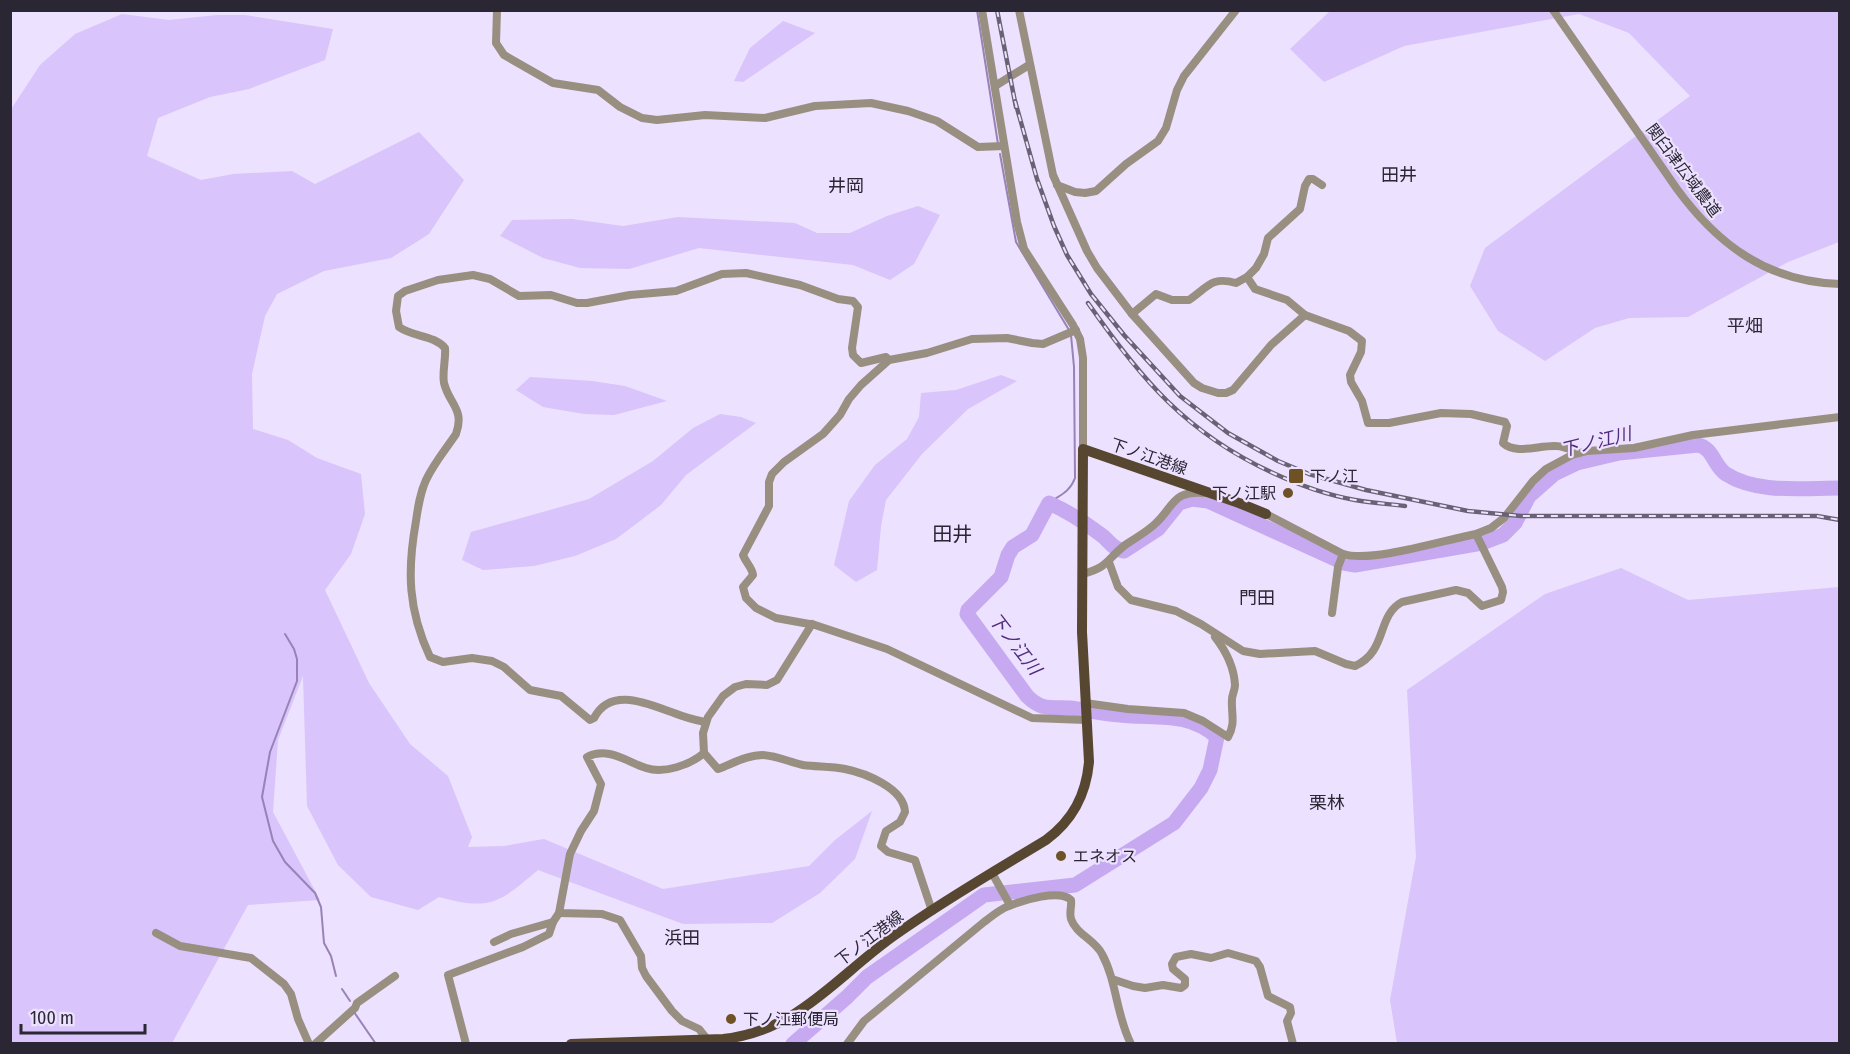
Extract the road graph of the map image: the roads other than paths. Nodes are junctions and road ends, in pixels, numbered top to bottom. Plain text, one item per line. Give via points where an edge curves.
1 (498, 10) edge
2 (982, 10) edge
3 (1019, 10) edge
4 (1236, 10) edge
5 (1553, 10) edge
6 (1029, 65) junction
7 (995, 86) junction
8 (1004, 146) junction
9 (1057, 185) junction
10 (1322, 185) dead end
11 (1247, 277) junction
12 (1839, 284) edge
13 (1132, 314) junction
14 (1305, 315) junction
15 (1072, 332) junction
16 (889, 360) junction
17 (1839, 417) edge
18 (1083, 449) junction
19 (1579, 453) junction
20 (1215, 494) junction
21 (1266, 514) joint
22 (1478, 539) junction
23 (1341, 559) junction
24 (1109, 562) junction
25 (1083, 574) junction
26 (1332, 613) dead end
27 (812, 624) junction
28 (1210, 629) junction
29 (1085, 703) junction
30 (1086, 720) junction
31 (705, 722) junction
32 (704, 753) junction
33 (992, 873) junction
34 (1010, 904) junction
35 (933, 911) junction
36 (560, 913) junction
37 (553, 922) junction
38 (156, 933) dead end
39 (494, 942) dead end
40 (395, 976) dead end
41 (1112, 979) junction
42 (707, 1039) junction
43 (309, 1044) edge
44 (315, 1044) edge
45 (466, 1044) edge
46 (571, 1044) edge
47 (847, 1044) edge
48 (1131, 1044) edge
49 (1293, 1044) edge

1 - 8 street via 496,43 504,55 553,83 598,90 642,118 765,118 815,106 871,103 938,121 978,147
2 - 7 street
3 - 6 street
4 - 9 street via 1184,76 1158,141 1096,191 1075,192
5 - 12 street, 関臼津広域農道 via 1690,208 1717,236 1774,271
6 - 7 street
6 - 9 street
7 - 8 street
8 - 15 street via 1024,249
9 - 13 street via 1087,251
10 - 11 street via 1309,179 1301,206 1268,238 1261,260
11 - 13 street via 1236,283 1215,281 1188,301 1156,294
11 - 14 street via 1256,289 1287,300
13 - 14 street via 1194,383 1222,393 1237,387 1271,345
14 - 19 street via 1348,331 1362,341 1350,375 1368,423 1434,414 1479,415 1505,422 1503,443 1509,447 1557,446
15 - 16 street via 1038,344 1007,338 972,339
15 - 18 street via 1081,345 1083,358
16 - 27 street via 861,385 823,434 772,474 769,506 743,555 753,574 743,587 746,598 756,608 776,618
16 - 31 street via 886,357 861,363 853,356 858,307 853,301 746,273 722,274 676,291 587,303 551,296 519,297 490,279 474,275 438,280 398,296 399,327 436,340 445,348 444,383 459,414 456,434 425,482 413,535 410,587 420,635 430,657 442,662 478,658 499,664 530,690 561,696 590,720 610,702 634,700
17 - 19 street
18 - 20 main road, 下ノ江港線
18 - 25 main road
19 - 22 street via 1546,469 1504,518
20 - 21 main road, 下ノ江港線
20 - 24 street via 1178,498 1155,525
21 - 23 street
22 - 23 street
22 - 28 street via 1502,587 1500,600 1482,606 1468,593 1456,590 1402,602 1394,607 1374,651 1355,666 1315,651 1249,652
23 - 26 street
24 - 25 street
24 - 28 street via 1118,587 1131,600 1176,611
25 - 29 main road
27 - 30 street via 886,649 1032,718
27 - 31 street via 777,680 767,685 735,687 723,696
28 - 29 street via 1226,651 1233,673 1234,720 1228,737 1185,712
29 - 30 main road, 下ノ江港線
30 - 33 main road, 下ノ江港線 via 1089,762 1084,791 1074,811 1054,834
31 - 32 street
32 - 35 street via 718,769 762,755 844,769 889,787 901,799 905,812 900,822 886,831 881,846 916,861
32 - 36 street via 696,760 660,770 646,769 609,754 594,753 587,757 601,784 594,811 570,854
33 - 34 street
33 - 35 main road, 下ノ江港線
34 - 41 street via 1067,896 1072,921 1101,952
34 - 47 street via 914,978 864,1021
35 - 42 main road, 下ノ江港線 via 894,935 783,1022 743,1036
36 - 37 street
36 - 42 street via 602,914 620,920 641,956 646,976 672,1011
37 - 39 street
37 - 45 street via 549,934 448,975
38 - 43 street via 180,946 251,958 291,994
40 - 44 street via 357,1003
41 - 48 street
41 - 49 street via 1133,986 1181,988 1185,978 1173,969 1176,957 1191,954 1211,958 1228,953 1256,961 1268,996 1290,1007 1287,1021
42 - 46 main road, 下ノ江港線

